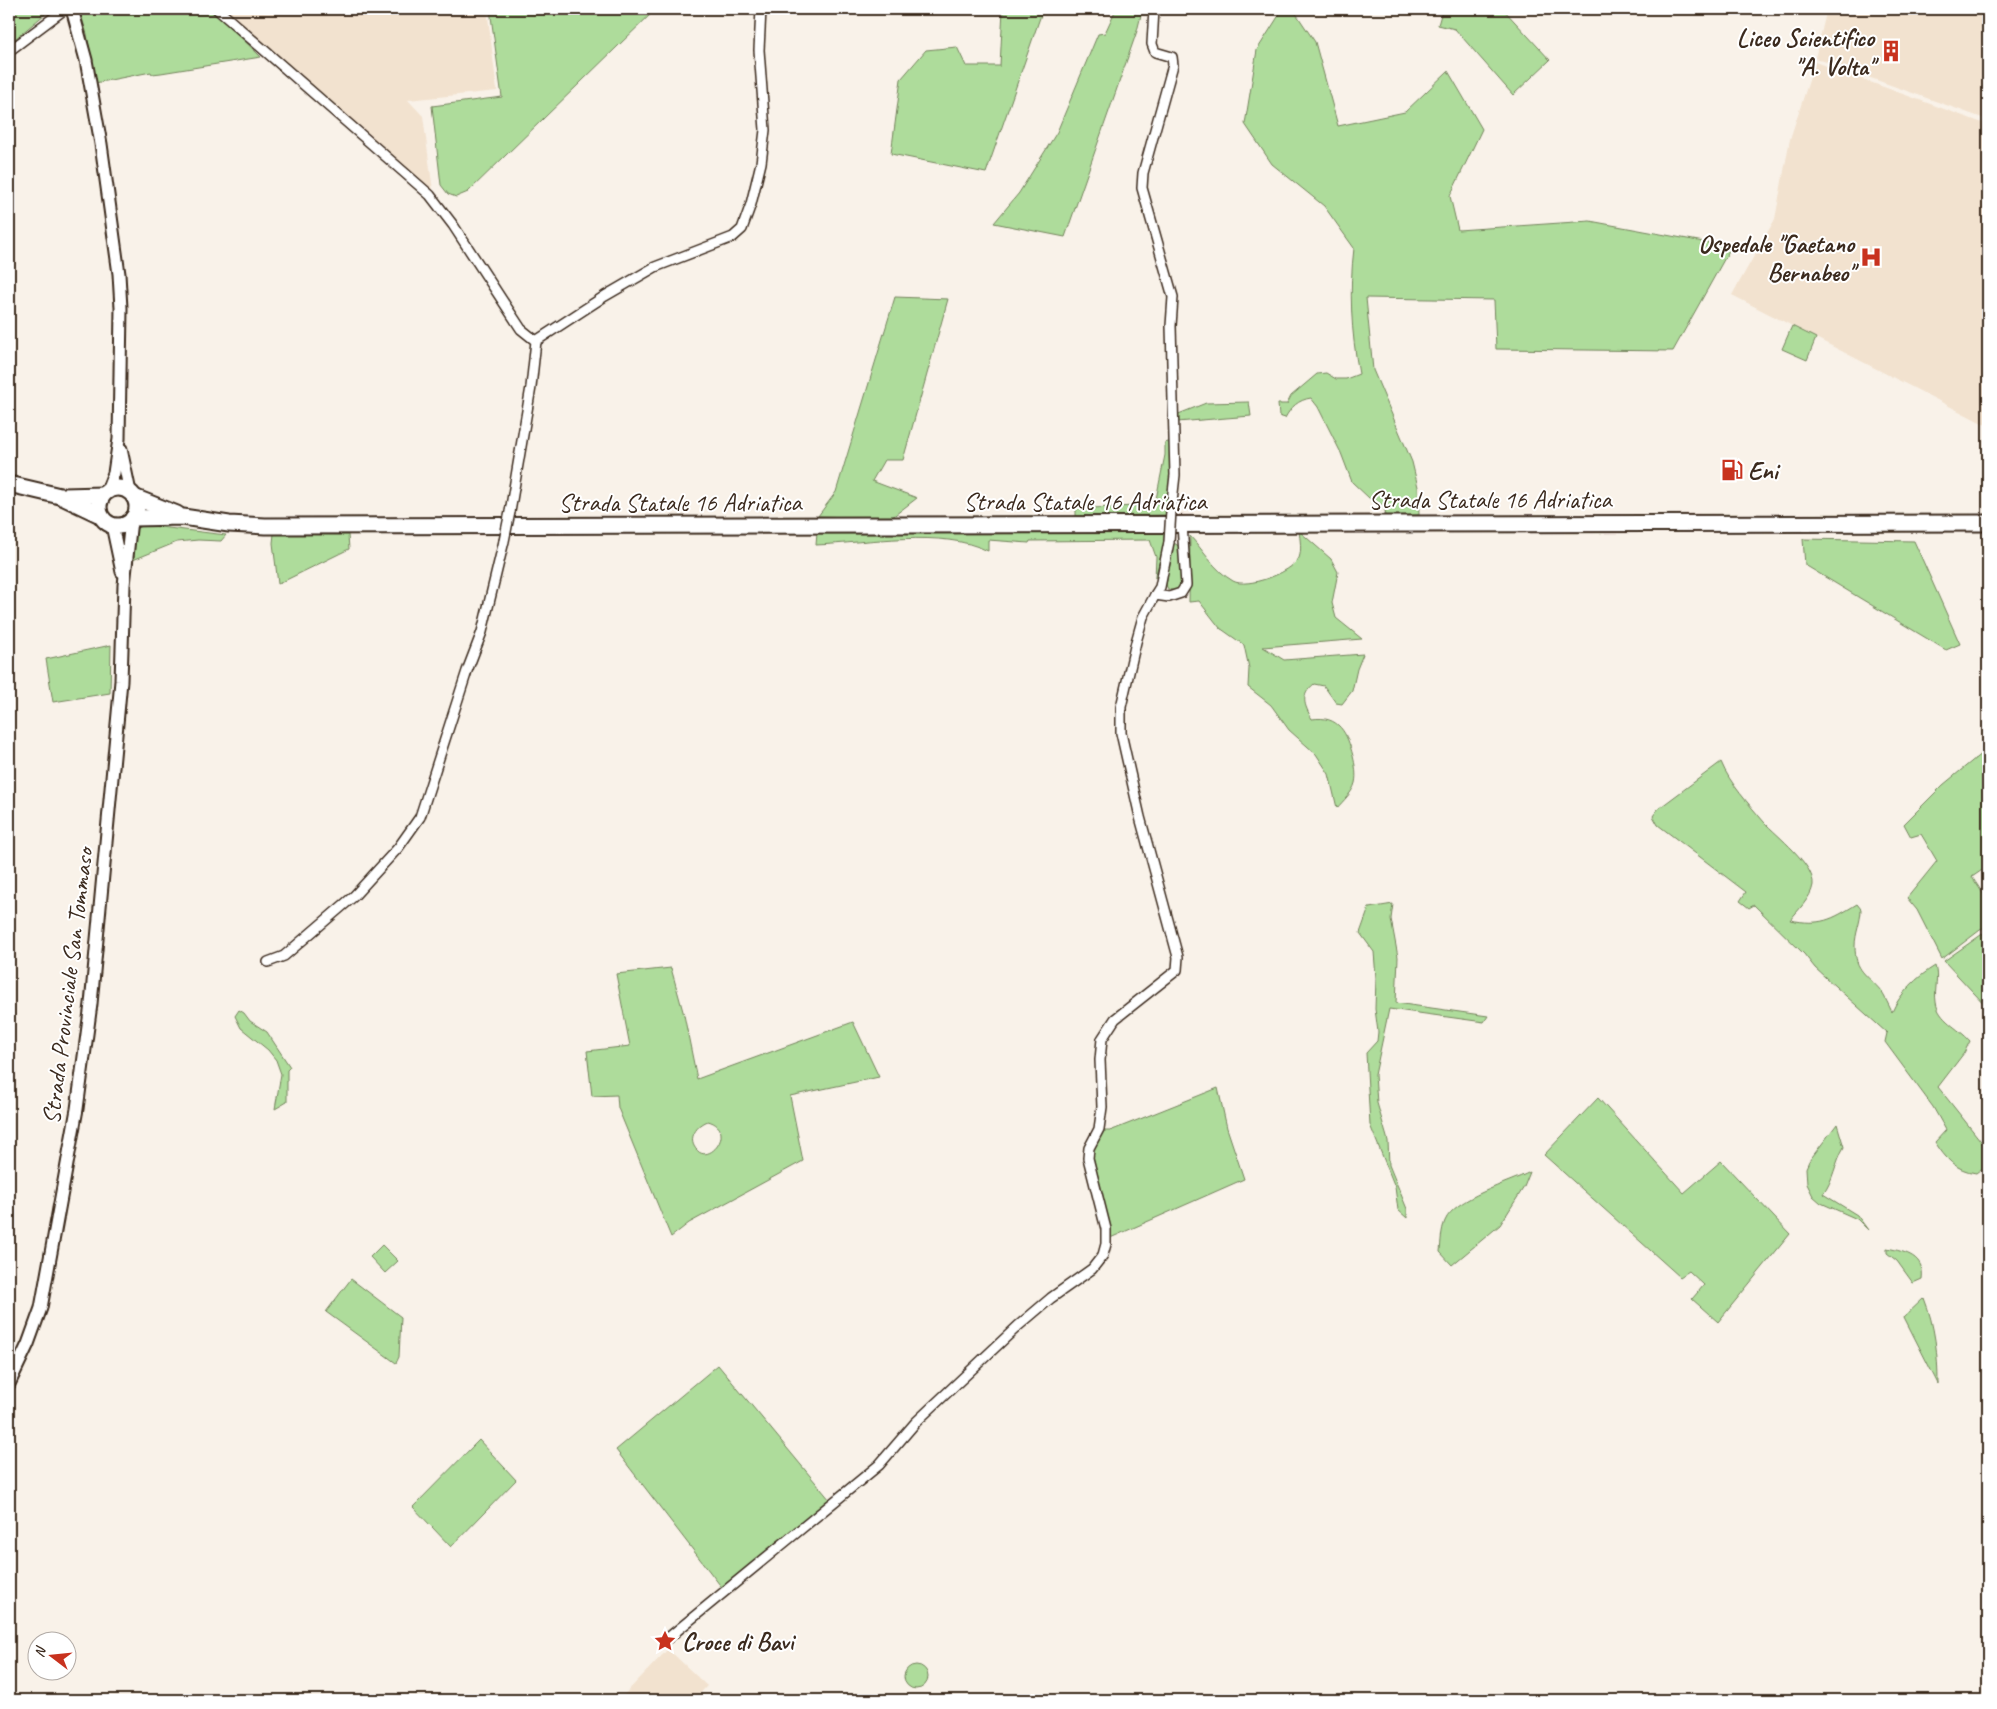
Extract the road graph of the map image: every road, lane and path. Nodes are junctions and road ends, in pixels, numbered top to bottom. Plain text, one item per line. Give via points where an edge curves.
1 (65, 9) edge
2 (72, 9) edge
3 (217, 9) edge
4 (761, 9) edge
5 (1154, 9) edge
6 (9, 51) edge
7 (536, 341) junction
8 (119, 439) junction
9 (9, 484) edge
10 (105, 493) junction
11 (132, 494) junction
12 (60, 496) junction
13 (100, 515) junction
14 (183, 517) junction
15 (132, 519) junction
16 (1988, 522) edge
17 (1187, 524) junction
18 (112, 525) junction
19 (124, 585) junction
20 (1155, 595) junction
21 (268, 962) dead end
22 (9, 1384) edge
23 (668, 1638) dead end

1 - 6 street
2 - 8 street via 86,60 98,125 119,274
3 - 7 street via 430,195 521,329
4 - 7 street via 759,50 765,130 761,163 742,229 733,237 655,267
5 - 20 street, bridge via 1152,44 1156,52 1172,57 1173,65 1143,173 1142,188 1173,297 1176,475 1169,542 1160,587
7 - 21 street, bridge via 510,512 482,632 420,817 398,848 354,896 284,956
8 - 10 street via 113,477
8 - 11 street
9 - 12 main road
10 - 11 main road via 116,488
10 - 12 main road
10 - 13 main road via 99,504
11 - 14 main road, Strada Statale 16 Adriatica
11 - 15 main road via 137,508
12 - 13 main road
13 - 18 main road
14 - 15 main road, Strada Statale 16 Adriatica
14 - 17 main road, Strada Statale 16 Adriatica via 264,526
15 - 18 main road via 123,525
15 - 19 street, Strada Provinciale San Tommaso
16 - 17 main road, Strada Statale 16 Adriatica
17 - 20 street via 1186,585 1181,593 1169,597
18 - 19 street, Strada Provinciale San Tommaso
19 - 22 street, Strada Provinciale San Tommaso via 121,681 82,1076 41,1308
20 - 23 street via 1143,617 1136,642 1121,707 1121,733 1178,957 1177,970 1115,1019 1102,1039 1102,1107 1099,1129 1089,1148 1088,1158 1106,1229 1103,1255 1092,1269 1018,1326 916,1422 879,1465

